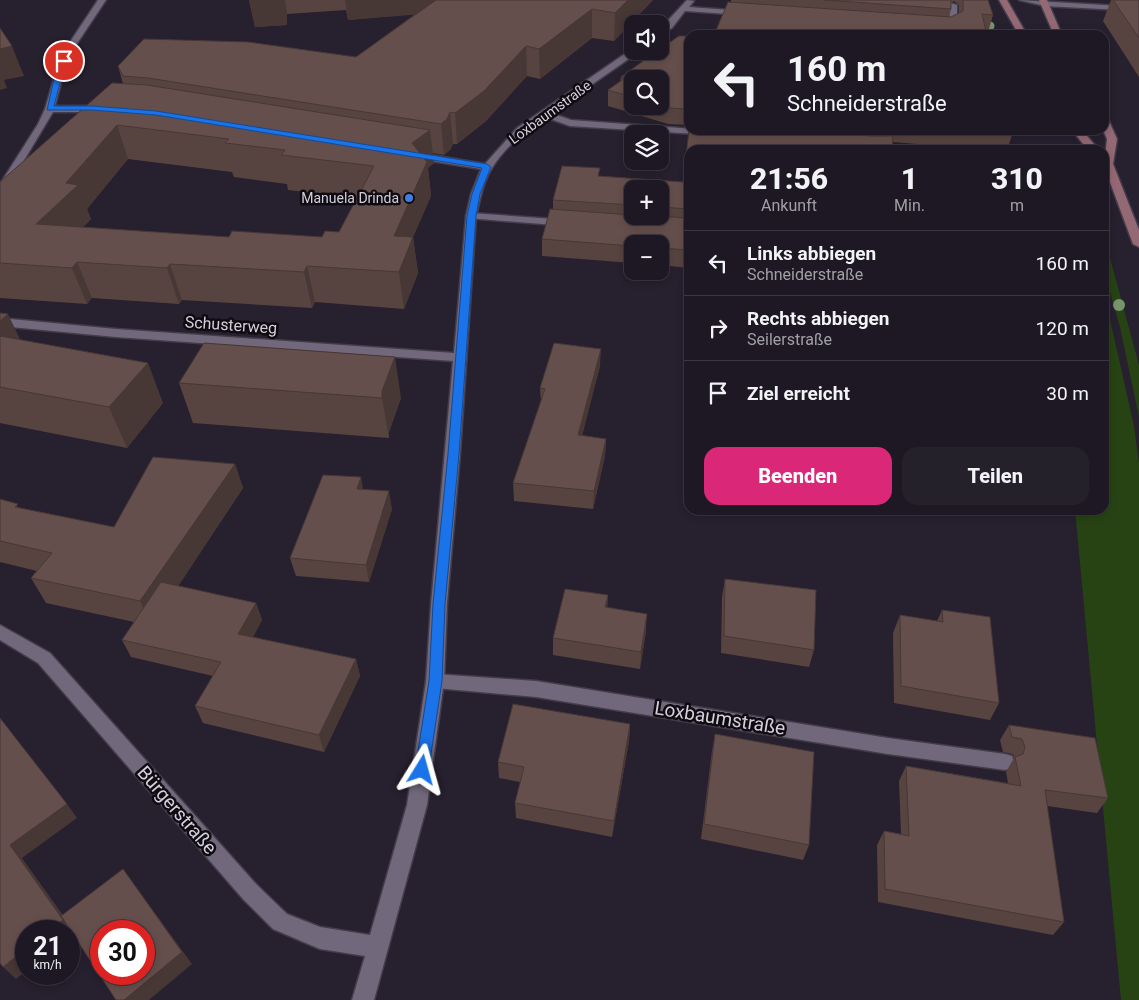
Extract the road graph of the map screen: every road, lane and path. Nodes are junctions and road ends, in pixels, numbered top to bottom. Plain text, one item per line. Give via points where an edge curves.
1 (102, 0) edge
2 (691, 0) edge
3 (1003, 0) edge
4 (1023, 0) edge
5 (1044, 2) edge
6 (953, 5) edge
7 (685, 8) junction
8 (1139, 9) edge
9 (755, 14) edge
10 (669, 24) edge
11 (934, 28) edge
12 (1020, 30) edge
13 (1055, 30) edge
14 (624, 59) edge
15 (50, 109) junction
16 (111, 110) edge
17 (544, 114) junction
18 (684, 132) edge
19 (1109, 133) edge
20 (1080, 135) edge
21 (1089, 145) edge
22 (1109, 150) edge
23 (398, 153) edge
24 (487, 167) junction
25 (1109, 169) edge
26 (0, 192) edge
27 (471, 216) junction
28 (580, 224) edge
29 (1139, 244) edge
30 (0, 322) edge
31 (460, 357) junction
32 (0, 632) edge
33 (435, 681) junction
34 (1004, 762) dead end
35 (378, 947) junction
36 (363, 1000) edge

1 - 15 street via 70,48
2 - 7 street
3 - 12 main road
4 - 5 street
5 - 8 street
5 - 13 main road
6 - 11 street via 953,26
7 - 9 street
7 - 10 street
14 - 17 street, Loxbaumstraße
15 - 16 street
15 - 26 street
17 - 18 street via 570,123
17 - 24 street, Loxbaumstraße via 520,130
19 - 22 main road via 1112,139
20 - 21 main road
23 - 24 street
24 - 27 street, Loxbaumstraße
25 - 29 main road
27 - 28 street
27 - 31 street, Loxbaumstraße
30 - 31 street, Schusterweg
31 - 33 street, Loxbaumstraße
32 - 35 street, Bürgerstraße via 44,658 280,922 320,938
33 - 34 street, Loxbaumstraße via 536,689
33 - 35 street, Loxbaumstraße via 417,805
35 - 36 street, Loxbaumstraße

